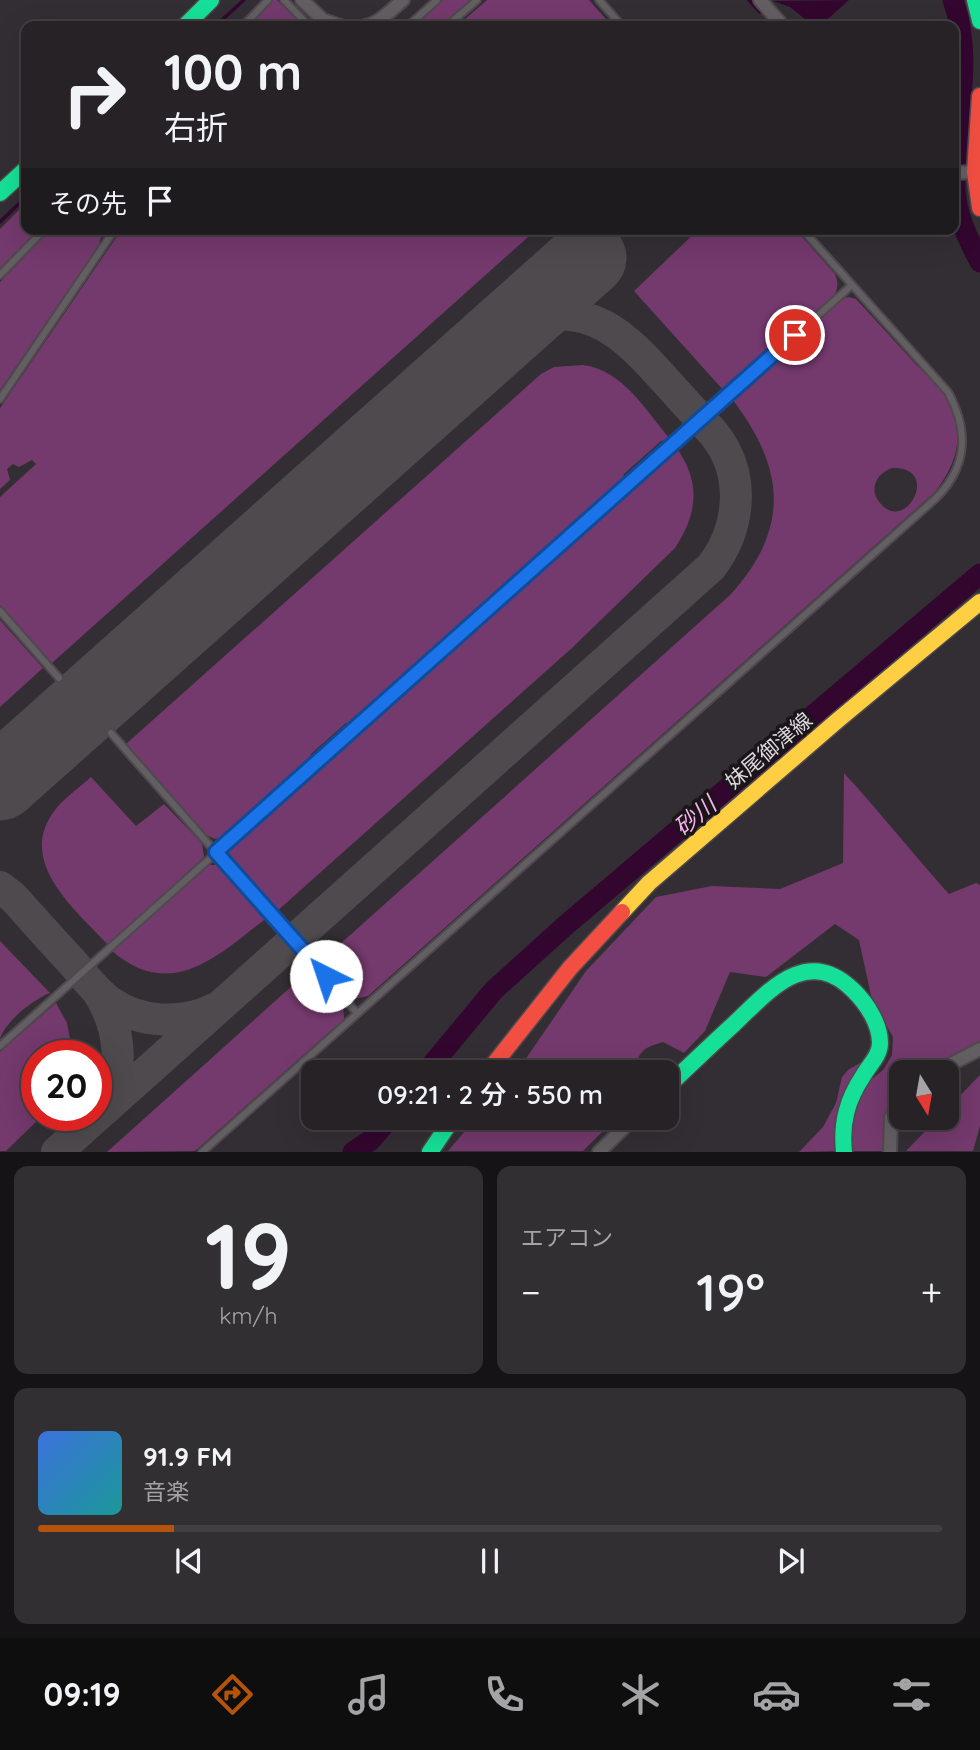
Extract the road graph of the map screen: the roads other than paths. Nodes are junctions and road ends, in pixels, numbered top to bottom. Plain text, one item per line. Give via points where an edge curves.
1 (211, 0) edge
2 (268, 0) edge
3 (284, 0) edge
4 (302, 0) edge
5 (403, 0) edge
6 (437, 0) edge
7 (477, 0) edge
8 (598, 0) edge
9 (760, 0) edge
10 (975, 0) edge
11 (190, 21) edge
12 (248, 21) edge
13 (304, 21) edge
14 (326, 21) edge
15 (378, 21) edge
16 (414, 21) edge
17 (453, 21) edge
18 (617, 21) edge
19 (779, 21) edge
20 (980, 21) edge
21 (980, 96) edge
22 (964, 172) edge
23 (21, 173) edge
24 (0, 192) edge
25 (980, 208) edge
26 (39, 235) edge
27 (108, 235) edge
28 (807, 235) edge
29 (0, 275) edge
30 (852, 285) junction
31 (0, 399) edge
32 (980, 602) edge
33 (0, 611) edge
34 (59, 678) dead end
35 (111, 733) dead end
36 (216, 852) junction
37 (357, 1013) junction
38 (0, 1046) edge
39 (980, 1049) edge
40 (497, 1060) edge
41 (959, 1060) edge
42 (679, 1076) edge
43 (445, 1130) edge
44 (622, 1130) edge
45 (891, 1130) edge
46 (202, 1152) edge
47 (430, 1152) edge
48 (600, 1152) edge
49 (844, 1152) edge
50 (890, 1152) edge

1 - 11 main road
2 - 12 lane
3 - 13 lane
4 - 14 street
5 - 15 street
6 - 16 lane
7 - 17 lane
8 - 18 lane
9 - 19 street
10 - 20 main road
21 - 22 main road
22 - 25 main road
23 - 24 main road
26 - 29 lane
27 - 31 lane
28 - 30 lane
30 - 36 lane
30 - 37 lane via 956,406 964,438 948,484
32 - 40 main road, 妹尾御津線 via 649,883 570,968
33 - 34 lane
35 - 36 lane
36 - 37 lane
36 - 38 lane
37 - 46 lane
39 - 41 street
42 - 49 main road via 775,985 800,972 827,973 847,985 876,1022 881,1043 848,1100
43 - 47 main road
44 - 48 street
45 - 50 street

